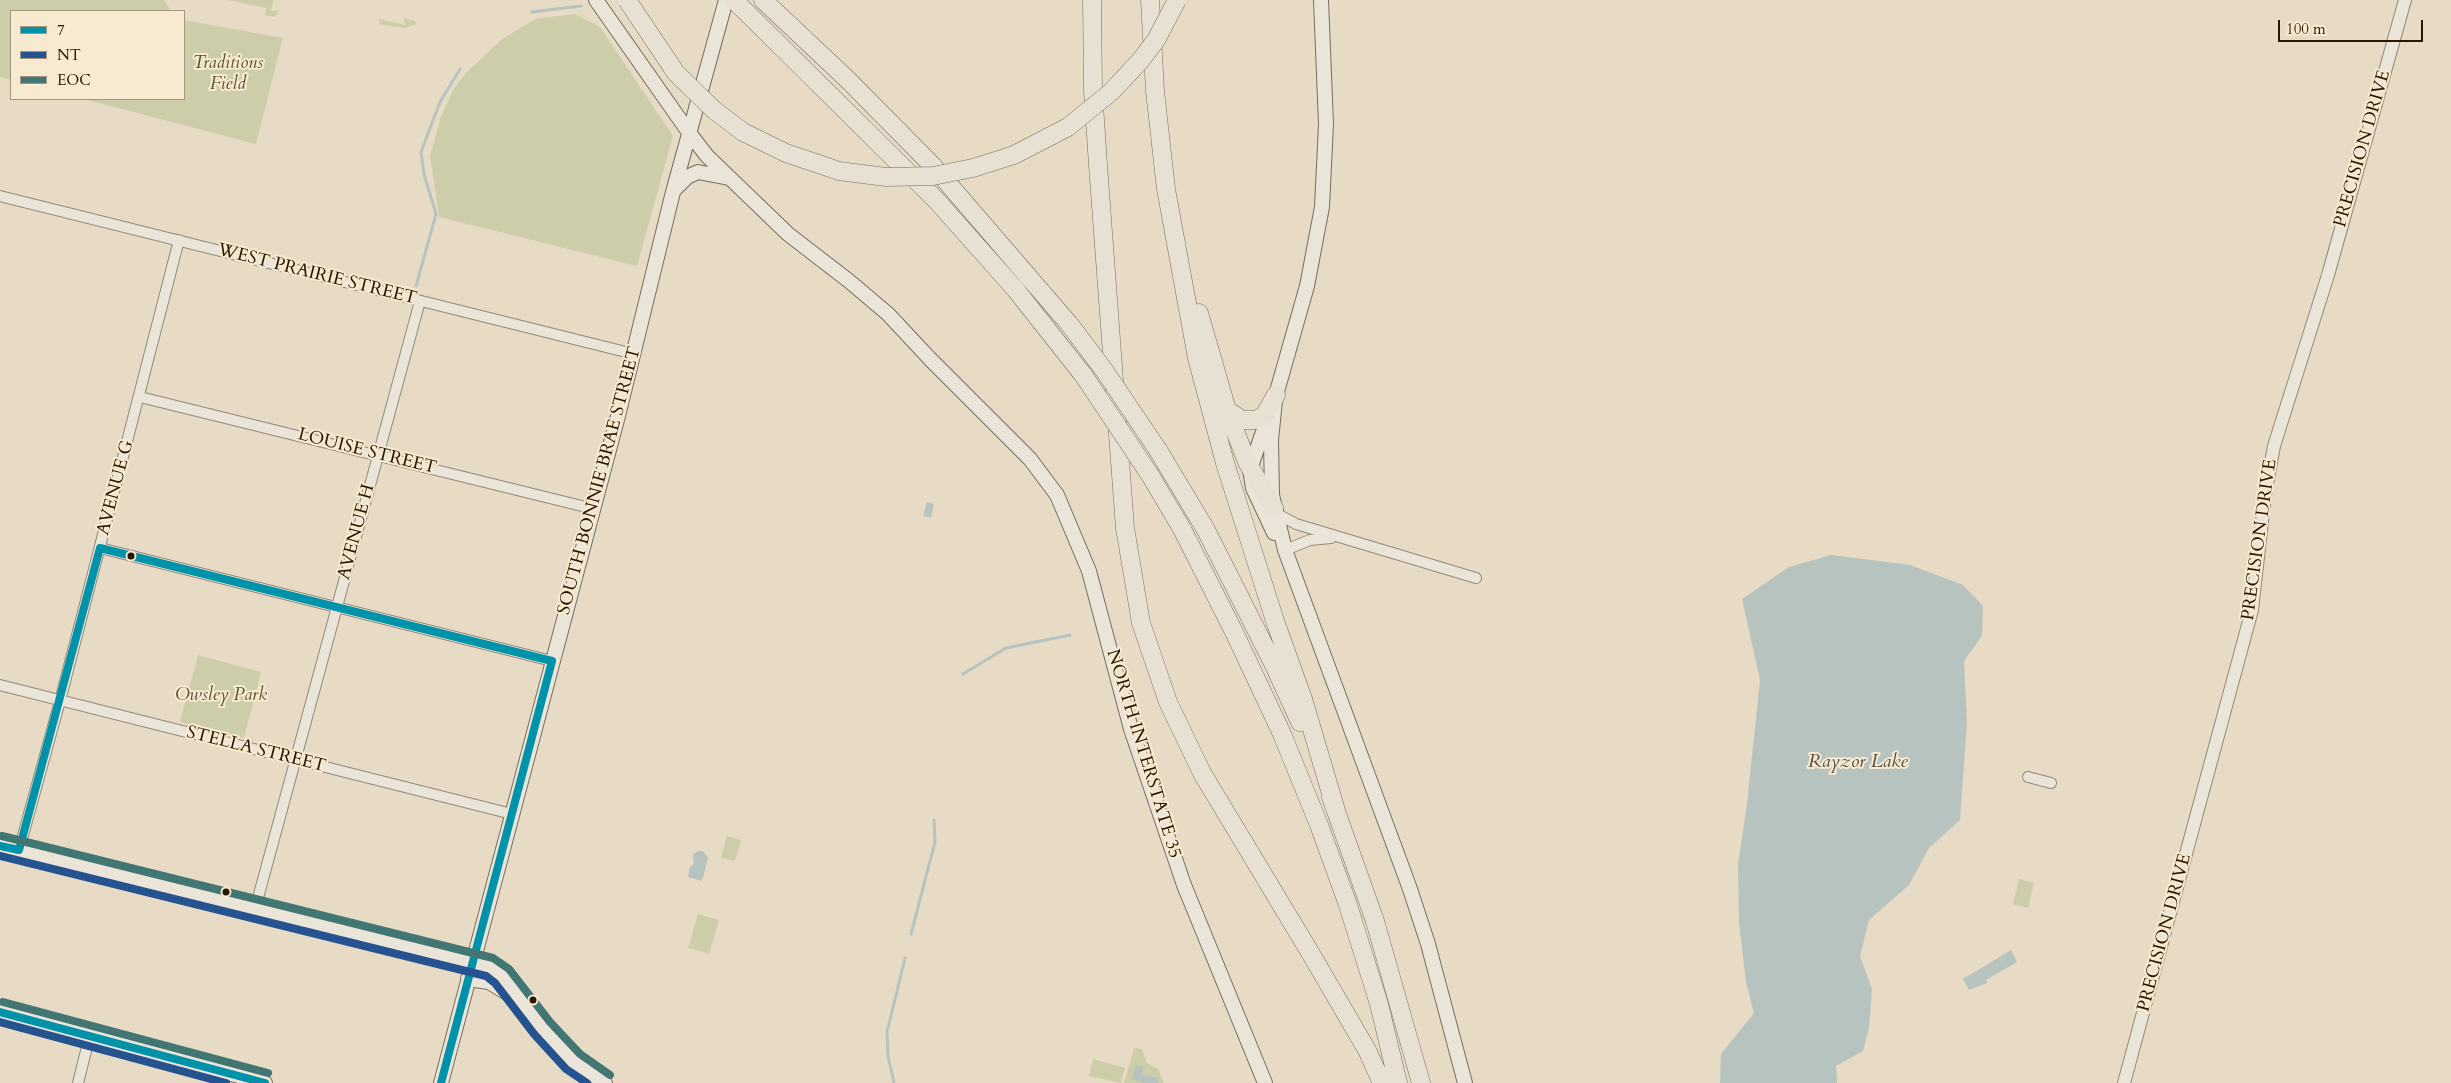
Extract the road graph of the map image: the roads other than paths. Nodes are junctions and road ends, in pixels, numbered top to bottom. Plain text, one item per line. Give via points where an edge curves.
1 (596, 0) edge
2 (627, 0) edge
3 (726, 0) edge
4 (734, 0) edge
5 (762, 0) edge
6 (1092, 0) edge
7 (1150, 0) edge
8 (1178, 0) edge
9 (1321, 0) edge
10 (2406, 0) edge
11 (690, 134) junction
12 (1160, 142) junction
13 (731, 178) junction
14 (673, 192) junction
15 (0, 196) edge
16 (179, 240) junction
17 (420, 300) junction
18 (634, 354) junction
19 (1276, 395) junction
20 (140, 397) junction
21 (1227, 410) junction
22 (378, 455) junction
23 (1250, 469) junction
24 (1274, 508) junction
25 (594, 509) junction
26 (1342, 539) junction
27 (100, 548) junction
28 (1284, 550) junction
29 (1476, 578) dead end
30 (337, 607) junction
31 (552, 661) junction
32 (0, 685) edge
33 (60, 701) junction
34 (296, 760) junction
35 (2028, 777) dead end
36 (2051, 783) dead end
37 (1335, 807) junction
38 (512, 814) junction
39 (0, 846) edge
40 (19, 850) junction
41 (255, 909) junction
42 (472, 961) junction
43 (468, 979) junction
44 (519, 1000) junction
45 (0, 1012) edge
46 (90, 1035) junction
47 (78, 1083) edge
48 (265, 1083) edge
49 (441, 1083) edge
50 (605, 1083) edge
51 (1265, 1083) edge
52 (1382, 1083) edge
53 (1398, 1083) edge
54 (1421, 1083) edge
55 (1465, 1083) edge
56 (2124, 1083) edge

1 - 11 main road, NORTH INTERSTATE 35
2 - 8 highway, bridge via 676,73 714,110 743,132 839,171 886,177 933,176 973,168 1014,155 1068,127 1112,92 1141,60
3 - 11 main road, SOUTH BONNIE BRAE STREET
4 - 53 highway, bridge via 936,200 1016,290 1084,376 1150,475 1236,634 1282,734 1347,902 1379,1004
5 - 37 highway, bridge via 927,159 983,221 1104,370 1158,450 1206,530 1292,704
6 - 52 highway via 1097,156 1124,519 1127,555 1141,623 1168,702 1202,773 1312,957
7 - 12 highway
9 - 19 main road via 1326,124 1322,207 1307,286
10 - 56 street, PRECISION DRIVE via 2328,275 2274,446 2252,610
11 - 13 main road, NORTH INTERSTATE 35
11 - 14 main road, SOUTH BONNIE BRAE STREET
12 - 21 highway via 1200,314
12 - 37 highway via 1185,300 1211,415
13 - 14 main road via 698,172 687,176
13 - 51 main road, NORTH INTERSTATE 35 via 788,234 876,303 1038,468 1057,495 1089,571 1131,729 1184,885
14 - 18 main road, SOUTH BONNIE BRAE STREET
15 - 16 street, WEST PRAIRIE STREET
16 - 17 street, WEST PRAIRIE STREET
16 - 20 street, AVENUE G
17 - 18 street, WEST PRAIRIE STREET
17 - 22 street, AVENUE H
18 - 25 main road, SOUTH BONNIE BRAE STREET
19 - 21 highway via 1264,416 1255,420 1242,420
19 - 23 main road
19 - 24 main road via 1271,463
20 - 22 street, LOUISE STREET
20 - 27 street, AVENUE G
21 - 23 highway
22 - 25 street, LOUISE STREET
22 - 30 street, AVENUE H
23 - 24 highway
23 - 28 main road via 1250,480
24 - 26 street via 1288,520
24 - 28 main road
25 - 31 main road, SOUTH BONNIE BRAE STREET
26 - 28 street via 1316,539
26 - 29 street
27 - 30 street
27 - 33 street, AVENUE G
28 - 55 main road via 1410,889 1431,953
30 - 31 street
30 - 34 street, AVENUE H
31 - 38 main road, SOUTH BONNIE BRAE STREET
32 - 33 street, STELLA STREET
33 - 34 street, STELLA STREET
33 - 40 street, AVENUE G
34 - 38 street, STELLA STREET
34 - 41 street, AVENUE H
35 - 36 street
37 - 54 highway via 1375,920
38 - 42 main road, SOUTH BONNIE BRAE STREET
39 - 40 main road
40 - 41 main road
41 - 42 main road
42 - 43 main road, SOUTH BONNIE BRAE STREET
42 - 44 main road via 490,967 502,976
43 - 44 main road via 489,982
43 - 49 main road, SOUTH BONNIE BRAE STREET
44 - 50 main road via 573,1062
45 - 46 main road
46 - 47 street
46 - 48 main road

